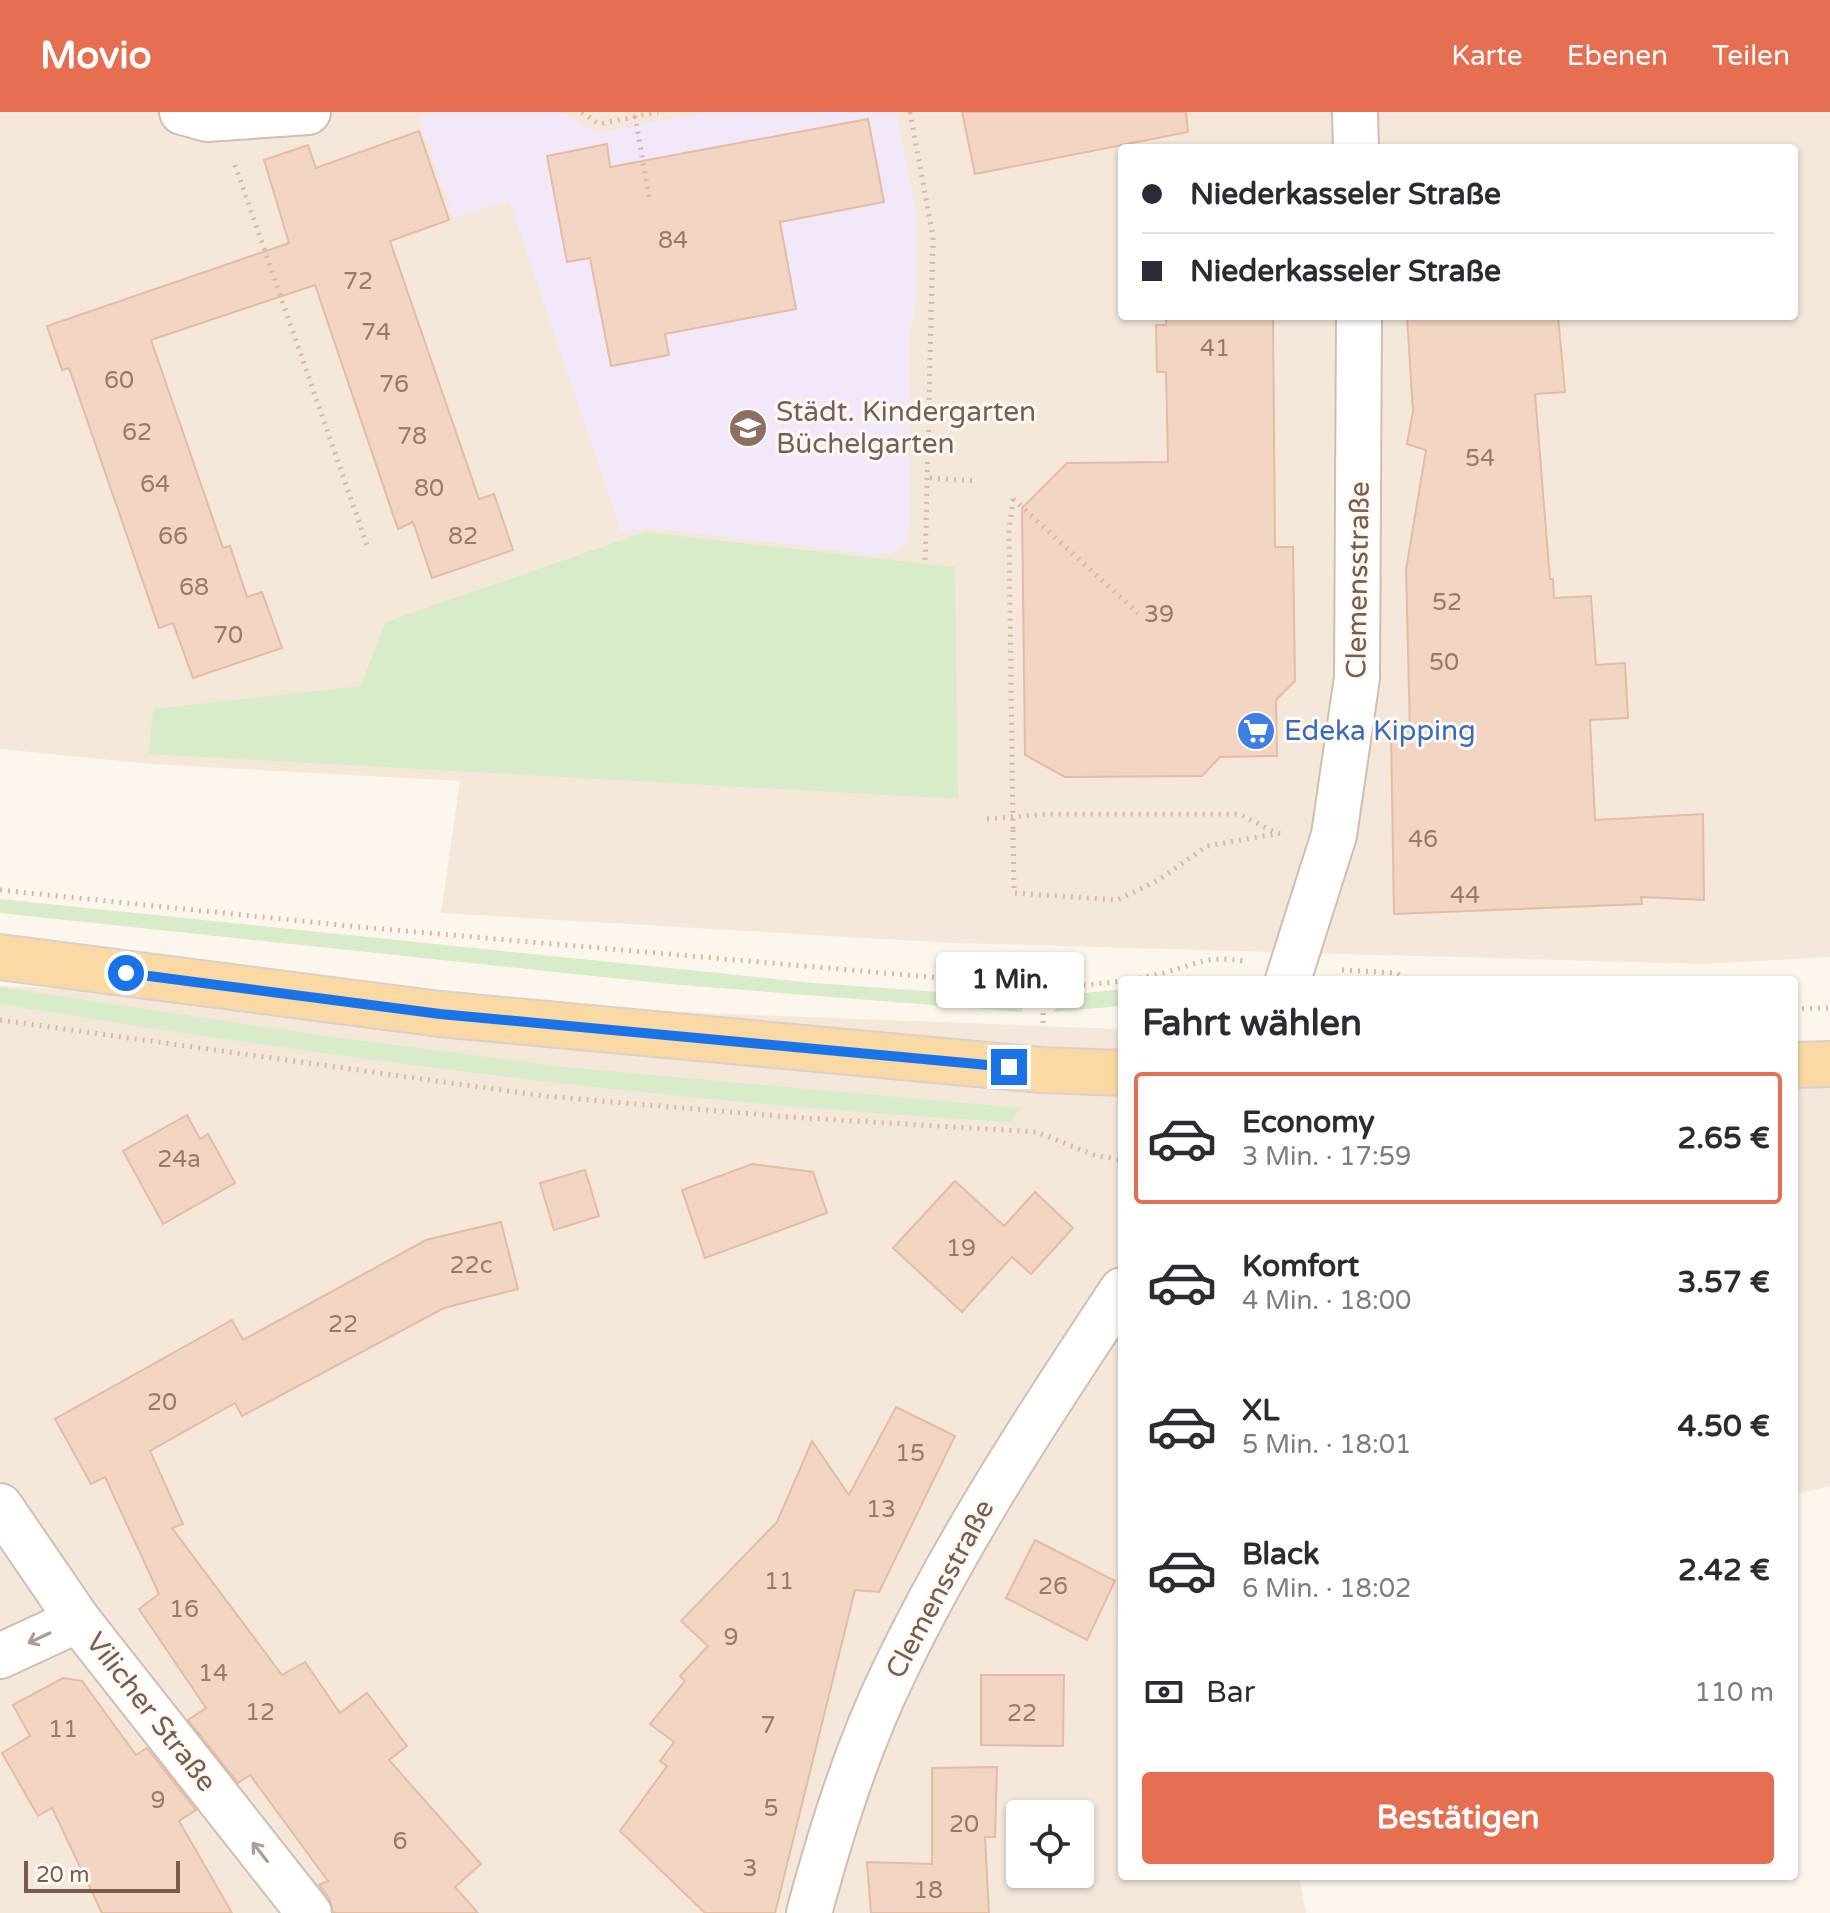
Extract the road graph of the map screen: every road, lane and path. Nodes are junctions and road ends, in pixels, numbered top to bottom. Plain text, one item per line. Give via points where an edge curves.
1 (308, 112) edge
2 (582, 112) edge
3 (658, 112) edge
4 (910, 112) edge
5 (1355, 112) edge
6 (200, 115) edge
7 (635, 116) junction
8 (1356, 144) edge
9 (649, 197) dead end
10 (1359, 320) edge
11 (930, 478) junction
12 (977, 481) dead end
13 (367, 545) dead end
14 (925, 566) dead end
15 (1138, 613) dead end
16 (987, 819) dead end
17 (1276, 833) junction
18 (1334, 835) junction
19 (0, 890) edge
20 (0, 957) edge
21 (1291, 974) edge
22 (1143, 976) edge
23 (1401, 976) edge
24 (1118, 980) edge
25 (1830, 1008) edge
26 (1798, 1009) edge
27 (0, 1020) edge
28 (1830, 1064) edge
29 (1798, 1065) edge
30 (1118, 1073) edge
31 (1118, 1159) edge
32 (1118, 1296) edge
33 (0, 1506) edge
34 (78, 1620) junction
35 (0, 1656) edge
36 (309, 1913) edge
37 (809, 1913) edge

1 - 6 street
2 - 7 path via 599,124
3 - 7 path
4 - 11 path via 933,237
5 - 8 street
6 - 13 path
7 - 9 path
10 - 18 street, Clemensstraße via 1357,678
11 - 12 path
11 - 14 path
15 - 17 path, bridge via 1013,499 1009,531 1014,893 1117,900 1157,881 1207,846
16 - 17 path via 1239,814
17 - 18 path
18 - 21 street, Clemensstraße
19 - 24 path via 1044,987
20 - 30 main road via 440,1014
21 - 22 path via 1211,956
21 - 23 path
25 - 26 path
27 - 31 path via 544,1096 1037,1132
28 - 29 main road
32 - 37 street, Clemensstraße via 1014,1454 893,1672 851,1779
33 - 34 street, Vilicher Straße
34 -> 35 street
36 -> 34 street, Vilicher Straße

